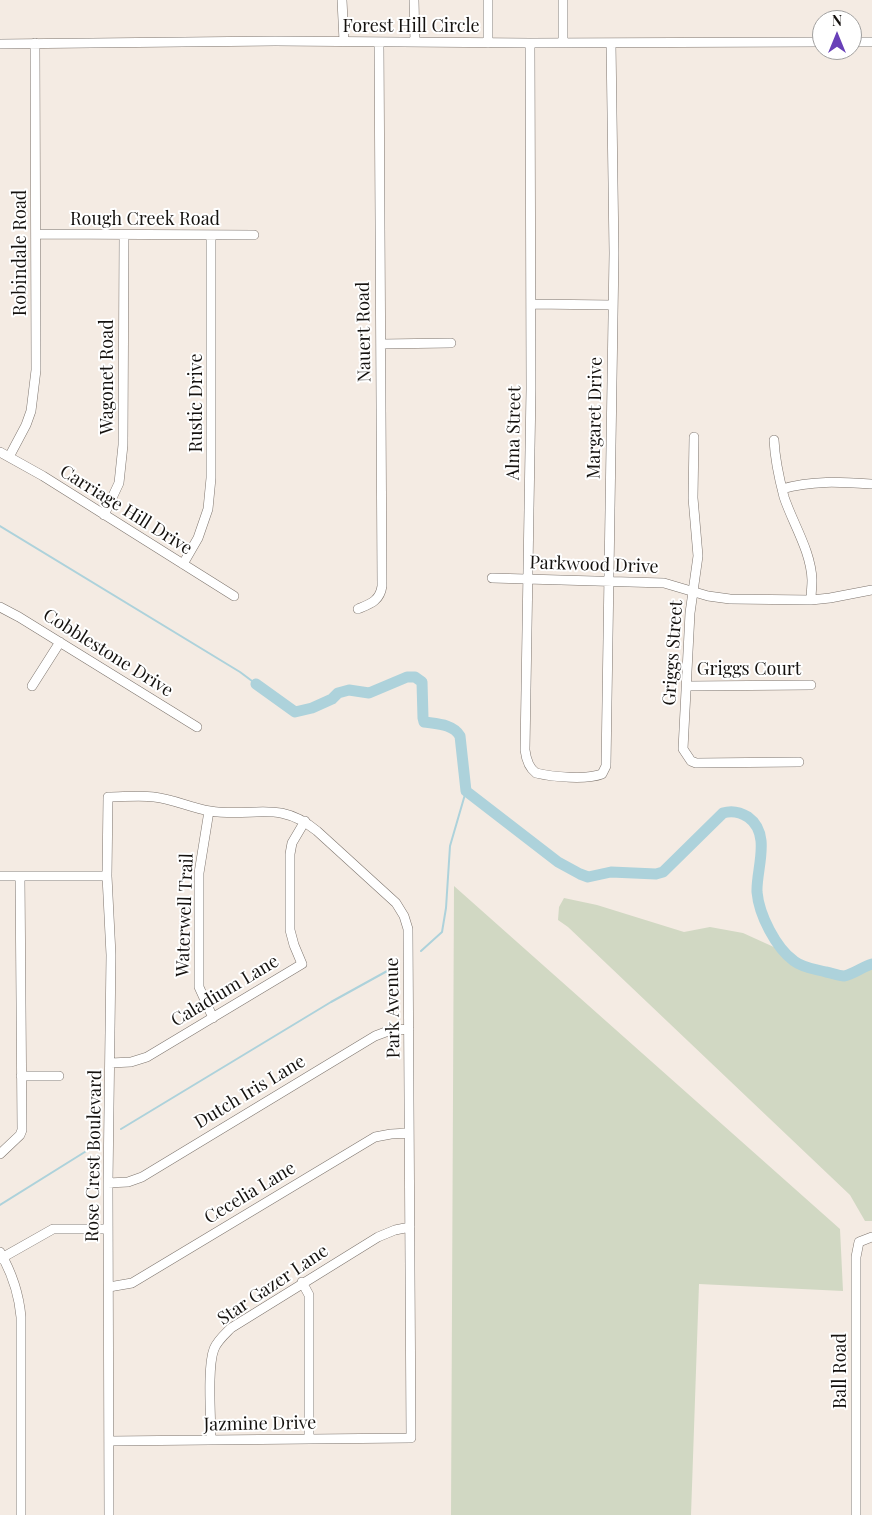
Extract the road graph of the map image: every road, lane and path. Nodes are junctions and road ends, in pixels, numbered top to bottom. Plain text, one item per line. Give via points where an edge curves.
1 (342, 0) edge
2 (414, 0) edge
3 (488, 0) edge
4 (563, 0) edge
5 (344, 42) junction
6 (379, 42) junction
7 (415, 42) junction
8 (812, 42) edge
9 (35, 43) junction
10 (488, 43) junction
11 (530, 43) junction
12 (563, 43) junction
13 (611, 43) junction
14 (0, 44) edge
15 (36, 234) junction
16 (124, 235) junction
17 (212, 235) junction
18 (254, 236) dead end
19 (531, 304) junction
20 (613, 305) junction
21 (451, 343) dead end
22 (381, 344) junction
23 (694, 437) dead end
24 (774, 440) dead end
25 (0, 452) edge
26 (9, 457) junction
27 (872, 484) edge
28 (782, 489) junction
29 (104, 515) junction
30 (183, 564) junction
31 (492, 578) dead end
32 (528, 580) junction
33 (608, 581) junction
34 (872, 590) edge
35 (693, 592) junction
36 (234, 596) dead end
37 (811, 600) junction
38 (0, 607) edge
39 (358, 609) dead end
40 (60, 642) junction
41 (811, 685) dead end
42 (32, 686) dead end
43 (687, 686) junction
44 (198, 727) dead end
45 (799, 762) dead end
46 (583, 777) joint
47 (108, 798) joint
48 (210, 811) junction
49 (305, 821) junction
50 (0, 876) edge
51 (20, 876) junction
52 (107, 876) junction
53 (212, 1018) junction
54 (409, 1029) junction
55 (111, 1063) junction
56 (21, 1076) junction
57 (59, 1076) dead end
58 (410, 1133) junction
59 (0, 1154) edge
60 (108, 1183) junction
61 (410, 1228) junction
62 (108, 1229) junction
63 (872, 1237) edge
64 (1, 1256) edge
65 (302, 1282) junction
66 (109, 1287) junction
67 (411, 1438) joint
68 (309, 1439) junction
69 (211, 1440) junction
70 (109, 1441) junction
71 (21, 1515) edge
72 (109, 1515) edge
73 (856, 1515) edge

1 - 5 street
2 - 7 street
3 - 10 street
4 - 12 street
5 - 6 street, Forest Hill Circle
5 - 9 street, Forest Hill Circle
6 - 7 street, Forest Hill Circle
6 - 22 street, Nauert Road
7 - 10 street, Forest Hill Circle
8 - 13 street, Forest Hill Circle
9 - 14 street, Forest Hill Circle
9 - 15 street, Robindale Road
10 - 11 street, Forest Hill Circle
11 - 12 street, Forest Hill Circle
11 - 19 street, Alma Street
12 - 13 street, Forest Hill Circle
13 - 20 street, Margaret Drive
15 - 16 street, Rough Creek Road
15 - 26 street, Robindale Road via 34,392 26,425
16 - 17 street, Rough Creek Road
16 - 29 street, Wagonet Road via 123,444 119,483
17 - 18 street, Rough Creek Road
17 - 30 street, Rustic Drive via 212,478 208,509 198,538
19 - 20 street
19 - 32 street, Alma Street
20 - 33 street, Margaret Drive
21 - 22 street
22 - 39 street, Nauert Road via 382,586 377,600
23 - 35 street, Griggs Street via 693,498 698,556
24 - 28 street
25 - 26 street, Carriage Hill Drive
26 - 29 street, Carriage Hill Drive
27 - 28 street via 799,484
28 - 37 street via 810,565
29 - 30 street, Carriage Hill Drive
30 - 36 street, Carriage Hill Drive
31 - 32 street, Parkwood Drive
32 - 33 street, Parkwood Drive
32 - 46 street, Alma Street via 526,758 536,773
33 - 35 street, Parkwood Drive via 664,583
33 - 46 street, Margaret Drive via 606,766 602,774
34 - 37 street, Parkwood Drive
35 - 37 street, Parkwood Drive via 730,598
35 - 43 street, Griggs Street
38 - 40 street, Cobblestone Drive
40 - 42 street
40 - 44 street, Cobblestone Drive
41 - 43 street, Griggs Court
43 - 45 street, Griggs Street via 683,749 691,761
47 - 48 street, Park Avenue via 154,797
47 - 52 street, Rose Crest Boulevard
48 - 49 street, Park Avenue via 277,811
48 - 53 street, Waterwell Trail via 200,873 199,987
49 - 53 street, Caladium Lane via 292,843 290,854 290,930 302,964
49 - 54 street, Park Avenue via 396,903 404,916 408,929
50 - 51 street
51 - 52 street
51 - 56 street
52 - 55 street, Rose Crest Boulevard
53 - 55 street, Caladium Lane via 147,1057
54 - 58 street, Park Avenue
54 - 60 street, Dutch Iris Lane via 391,1030 375,1036 142,1176 128,1182
55 - 60 street, Rose Crest Boulevard
56 - 57 street
56 - 59 street via 22,1130
58 - 61 street, Park Avenue
58 - 66 street, Cecelia Lane via 375,1138 132,1283
60 - 62 street, Rose Crest Boulevard
61 - 65 street, Star Gazer Lane via 378,1237
61 - 67 street, Park Avenue
62 - 64 street via 53,1229
62 - 66 street, Rose Crest Boulevard
63 - 73 street, Ball Road via 859,1242 856,1257
64 - 71 street via 18,1292 21,1317
65 - 68 street via 309,1295
65 - 69 street, Star Gazer Lane via 231,1328 214,1349
66 - 70 street, Rose Crest Boulevard
67 - 68 street, Jazmine Drive
68 - 69 street, Jazmine Drive
69 - 70 street, Jazmine Drive
70 - 72 street, Rose Crest Boulevard

